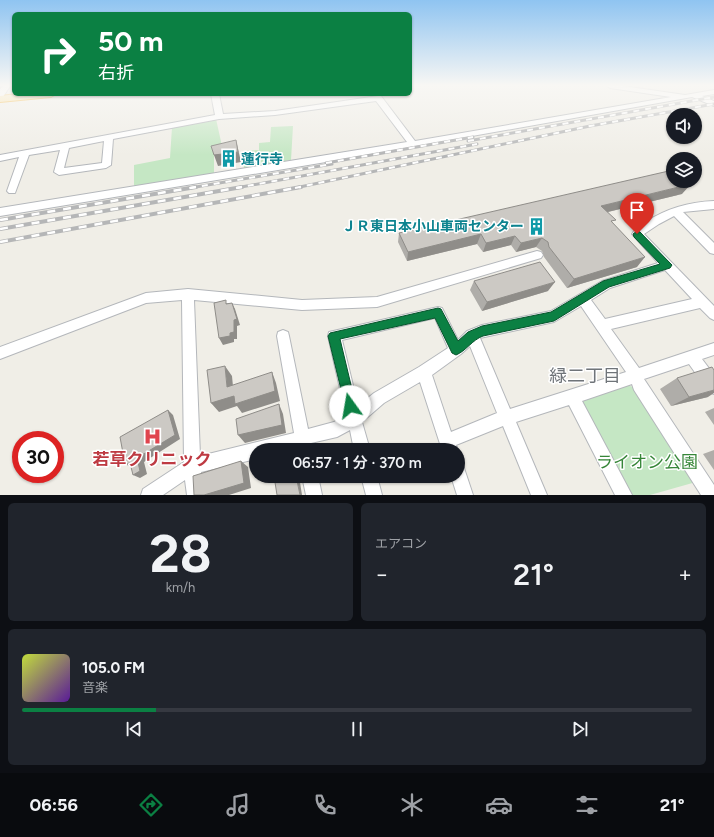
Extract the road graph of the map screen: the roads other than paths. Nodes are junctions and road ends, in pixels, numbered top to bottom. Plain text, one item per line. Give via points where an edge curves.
1 (218, 109) edge
2 (302, 109) edge
3 (386, 109) edge
4 (614, 109) edge
5 (219, 117) junction
6 (109, 138) junction
7 (413, 144) junction
8 (64, 145) junction
9 (25, 153) junction
10 (0, 158) edge
11 (12, 191) dead end
12 (714, 205) edge
13 (675, 211) junction
14 (0, 212) edge
15 (714, 250) edge
16 (537, 255) dead end
17 (667, 265) junction
18 (188, 294) junction
19 (584, 298) junction
20 (703, 302) junction
21 (714, 314) edge
22 (602, 325) junction
23 (472, 335) junction
24 (283, 336) dead end
25 (714, 349) edge
26 (456, 350) junction
27 (0, 353) edge
28 (691, 356) junction
29 (424, 372) junction
30 (636, 375) junction
31 (714, 387) edge
32 (572, 397) junction
33 (507, 417) junction
34 (354, 420) junction
35 (304, 443) edge
36 (308, 443) edge
37 (360, 443) edge
38 (448, 443) edge
39 (453, 443) edge
40 (249, 452) edge
41 (192, 466) junction
42 (311, 483) edge
43 (371, 483) edge
44 (461, 483) edge
45 (149, 495) edge
46 (195, 495) edge
47 (314, 495) edge
48 (374, 495) edge
49 (465, 495) edge
50 (539, 495) edge
51 (624, 495) edge
52 (711, 495) edge

1 - 5 street
2 - 5 street
3 - 7 street
4 - 7 street
5 - 6 street
6 - 8 street
6 - 8 street via 106,165 59,172
7 - 14 street
8 - 9 street
9 - 10 street
9 - 11 street
12 - 13 street via 695,205
13 - 15 street
13 - 17 street via 653,221 637,234
16 - 18 street via 377,302 302,305
17 - 19 street via 606,284
17 - 20 street
18 - 27 street via 146,298
18 - 41 street
19 - 22 street
19 - 23 street via 554,316
20 - 21 street
20 - 22 street
22 - 30 street
23 - 26 street
23 - 33 street
24 - 35 street
25 - 28 street
26 - 29 street
26 - 34 street via 438,312 334,336
28 - 30 street
28 - 31 street
29 - 34 street via 379,398
29 - 38 street
30 - 32 street
30 - 52 street via 639,385
32 - 33 street
32 - 51 street
33 - 39 street
33 - 50 street
34 - 36 street
34 - 37 street
40 - 41 street
41 - 45 street
41 - 46 street
42 - 47 street
43 - 48 street
44 - 49 street

